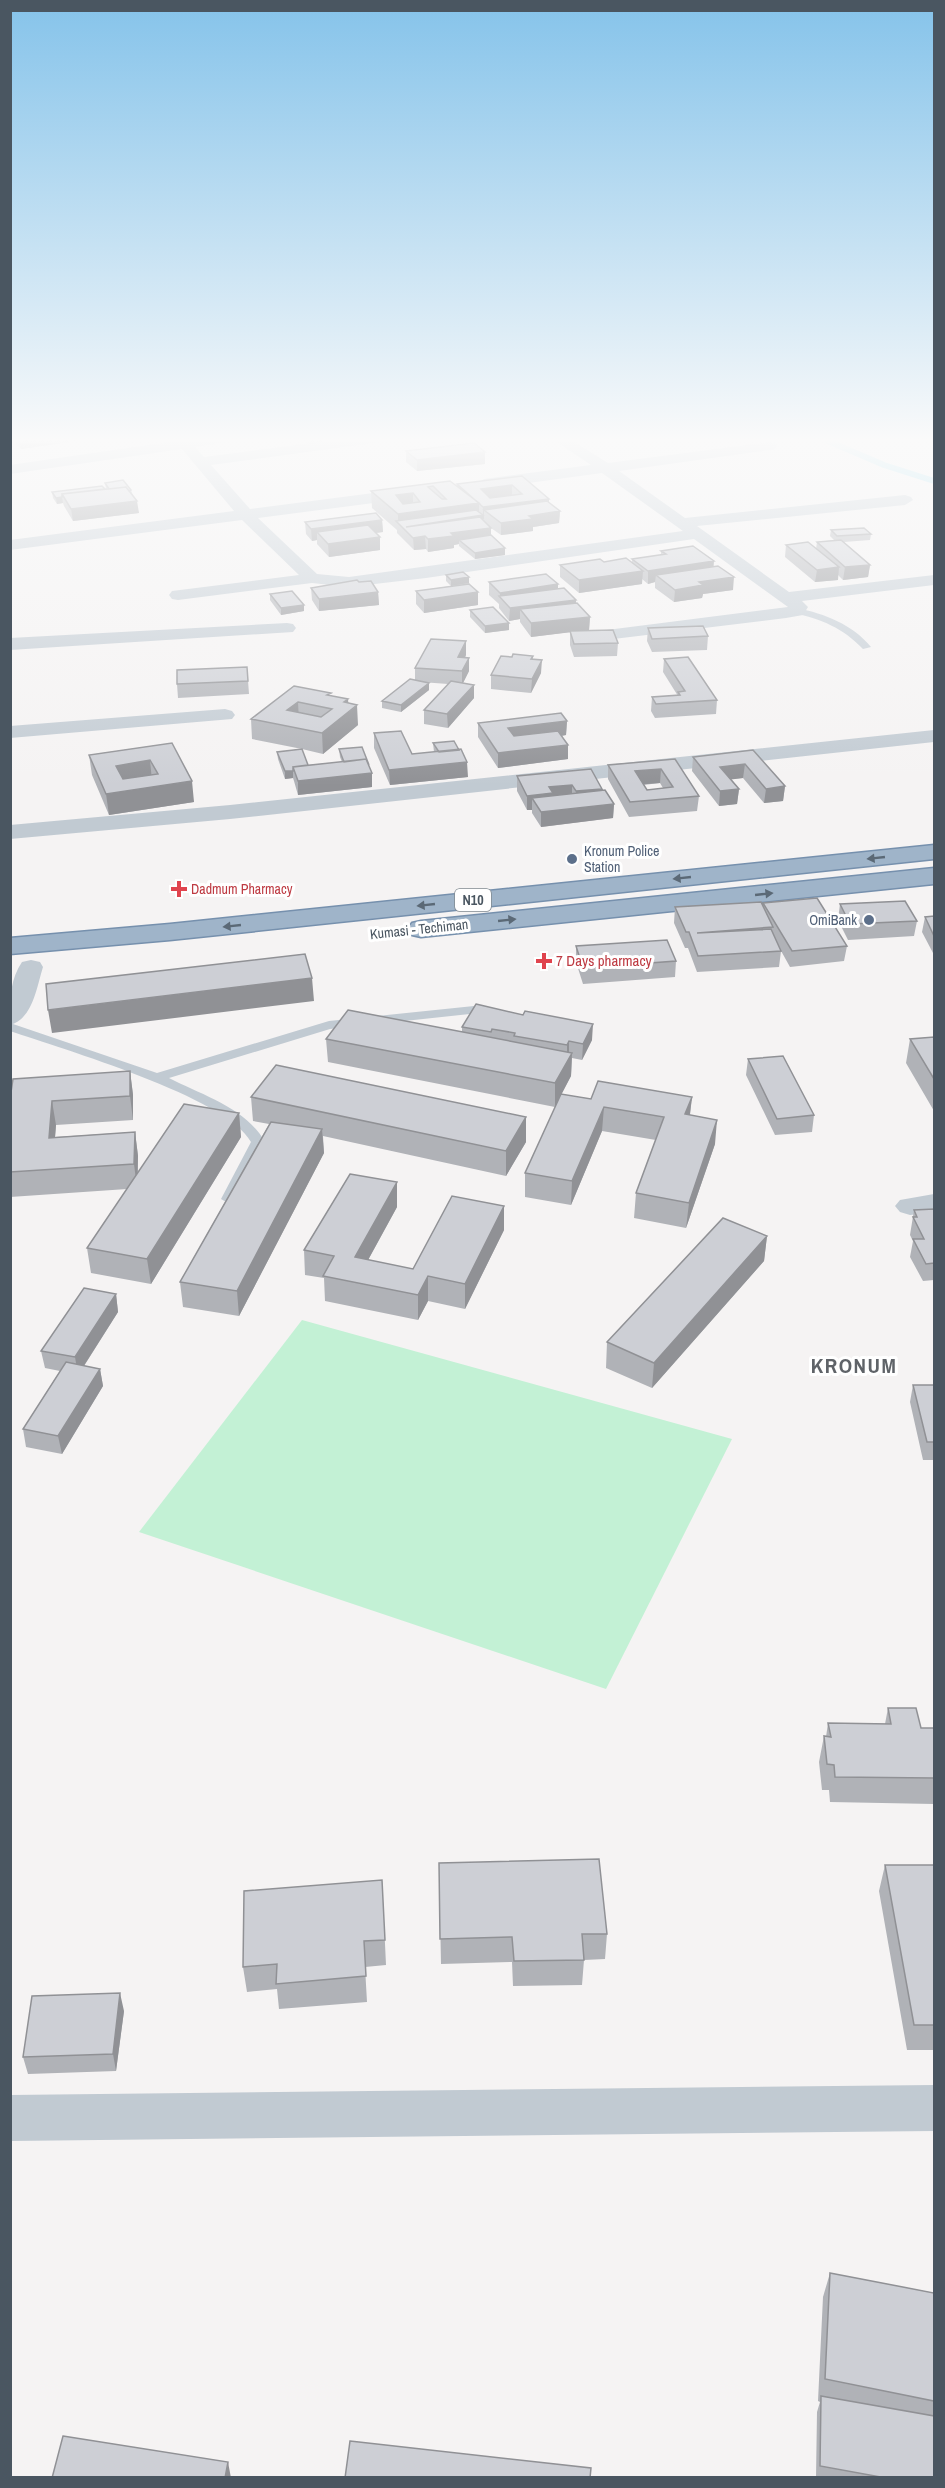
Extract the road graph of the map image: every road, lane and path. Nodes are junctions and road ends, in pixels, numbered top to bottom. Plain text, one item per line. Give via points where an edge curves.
1 (287, 554) edge
2 (553, 554) edge
3 (725, 554) edge
4 (312, 578) junction
5 (934, 580) edge
6 (178, 594) dead end
7 (792, 604) junction
8 (287, 628) dead end
9 (597, 636) edge
10 (10, 644) edge
11 (866, 647) dead end
12 (225, 715) dead end
13 (10, 732) edge
14 (934, 736) edge
15 (10, 832) edge
16 (934, 852) edge
17 (934, 876) edge
18 (10, 946) edge
19 (21, 969) edge
20 (474, 1010) edge
21 (10, 1017) edge
22 (10, 1028) edge
23 (158, 1077) junction
24 (220, 1212) edge
25 (934, 2108) edge
26 (10, 2118) edge

1 - 4 street
2 - 4 street via 360,581
3 - 7 street
4 - 6 street
5 - 7 street
7 - 9 street
7 - 11 lane via 830,620 857,636
8 - 10 street
12 - 13 street
14 - 15 street
16 -> 18 highway, N10
19 -> 17 highway, Kumasi - Techiman / N10
19 - 21 street via 15,1012
20 - 23 lane via 329,1024
22 - 23 lane
23 - 24 lane via 237,1118 258,1142
25 - 26 street

